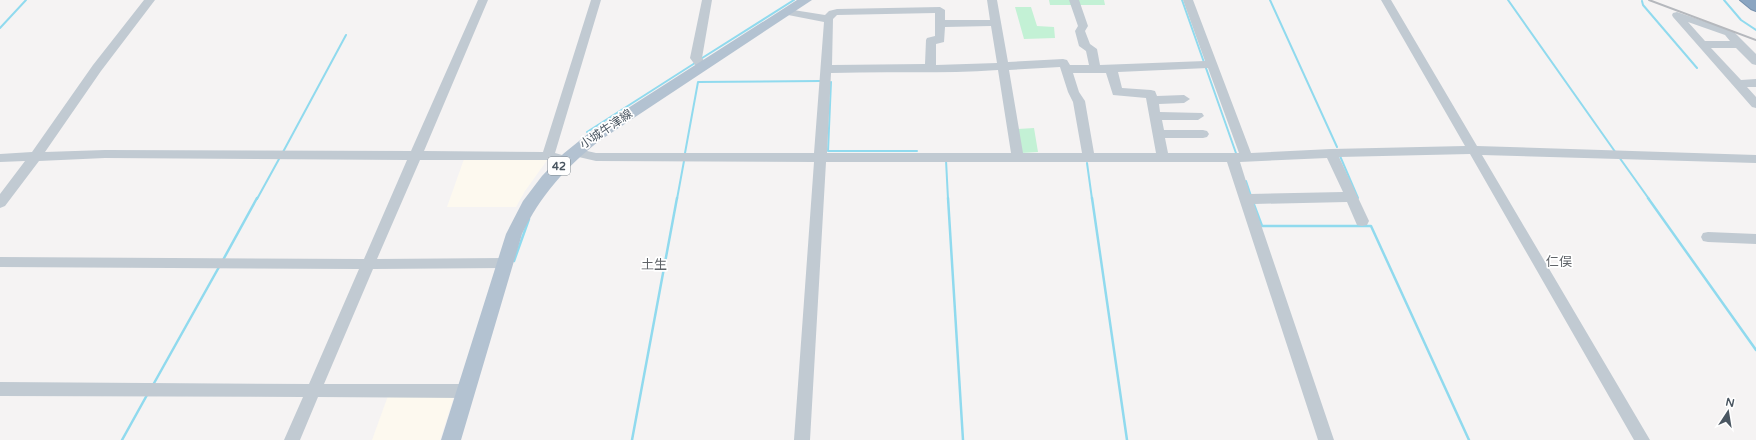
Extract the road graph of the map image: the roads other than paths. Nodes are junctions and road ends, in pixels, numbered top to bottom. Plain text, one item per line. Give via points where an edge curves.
1 (150, 0) edge
2 (483, 0) edge
3 (596, 0) edge
4 (707, 0) edge
5 (806, 0) edge
6 (992, 0) edge
7 (1074, 0) edge
8 (1188, 0) edge
9 (1386, 0) edge
10 (786, 12) junction
11 (827, 19) junction
12 (996, 23) junction
13 (940, 24) junction
14 (1739, 44) junction
15 (1702, 45) junction
16 (1756, 61) edge
17 (699, 63) junction
18 (1212, 64) junction
19 (1004, 67) junction
20 (930, 68) junction
21 (826, 69) junction
22 (1067, 69) junction
23 (1095, 69) junction
24 (1111, 69) junction
25 (1756, 83) edge
26 (1737, 84) junction
27 (1184, 99) dead end
28 (1152, 100) junction
29 (1756, 104) edge
30 (1155, 116) junction
31 (1198, 116) dead end
32 (1158, 134) junction
33 (1203, 134) dead end
34 (1472, 150) junction
35 (1331, 153) junction
36 (416, 156) junction
37 (548, 156) junction
38 (569, 156) junction
39 (820, 156) junction
40 (35, 157) junction
41 (1018, 157) junction
42 (1089, 157) junction
43 (1247, 157) junction
44 (0, 158) edge
45 (1163, 158) junction
46 (1232, 158) junction
47 (1756, 159) edge
48 (1351, 197) junction
49 (1251, 199) junction
50 (0, 202) edge
51 (1362, 221) dead end
52 (1708, 236) dead end
53 (1756, 239) edge
54 (0, 262) edge
55 (504, 263) junction
56 (368, 264) junction
57 (0, 389) edge
58 (313, 391) junction
59 (465, 391) junction
60 (292, 440) edge
61 (451, 440) edge
62 (802, 440) edge
63 (1326, 440) edge
64 (1642, 440) edge

1 - 40 street via 97,68
2 - 36 street
3 - 37 street
4 - 17 street
5 - 10 main road, 小城牛津線 / 42
6 - 12 street
7 - 23 street via 1083,26 1080,31 1086,46 1091,49
8 - 18 street
9 - 34 street
10 - 11 street
10 - 17 main road, 小城牛津線 / 42
11 - 13 street via 837,12 940,10
11 - 21 street via 829,21
12 - 13 street
12 - 19 street
13 - 20 street via 940,40 932,40
14 - 15 street
14 - 15 street via 1730,34 1677,15
14 - 16 street
15 - 26 street
17 - 38 main road, 小城牛津線 / 42
18 - 24 street
18 - 43 street
19 - 20 street
19 - 22 street via 1062,63
19 - 41 street
20 - 21 street
21 - 39 street
22 - 23 street
22 - 42 street via 1074,95 1079,101
23 - 24 street
24 - 28 street via 1117,92 1151,94
25 - 26 street
26 - 29 street
27 - 28 street
28 - 30 street
30 - 31 street
30 - 32 street
32 - 33 street
32 - 45 street
34 - 35 street
34 - 47 street
34 - 64 street
35 - 43 street
35 - 48 street
36 - 37 street
36 - 40 street via 105,154
36 - 56 street
37 - 38 street
38 - 39 street
38 - 55 main road, 小城牛津線 / 42 via 543,183 530,203 514,234
39 - 41 street
39 - 62 street
40 - 44 street
40 - 50 street
41 - 42 street
42 - 45 street
43 - 46 street
45 - 46 street
46 - 49 street
48 - 49 street
48 - 51 street
49 - 63 street
52 - 53 street
54 - 56 street
55 - 56 street
55 - 59 main road, 小城牛津線 / 42
56 - 58 street
57 - 58 street
58 - 59 street
58 - 60 street
59 - 61 main road, 小城牛津線 / 42

